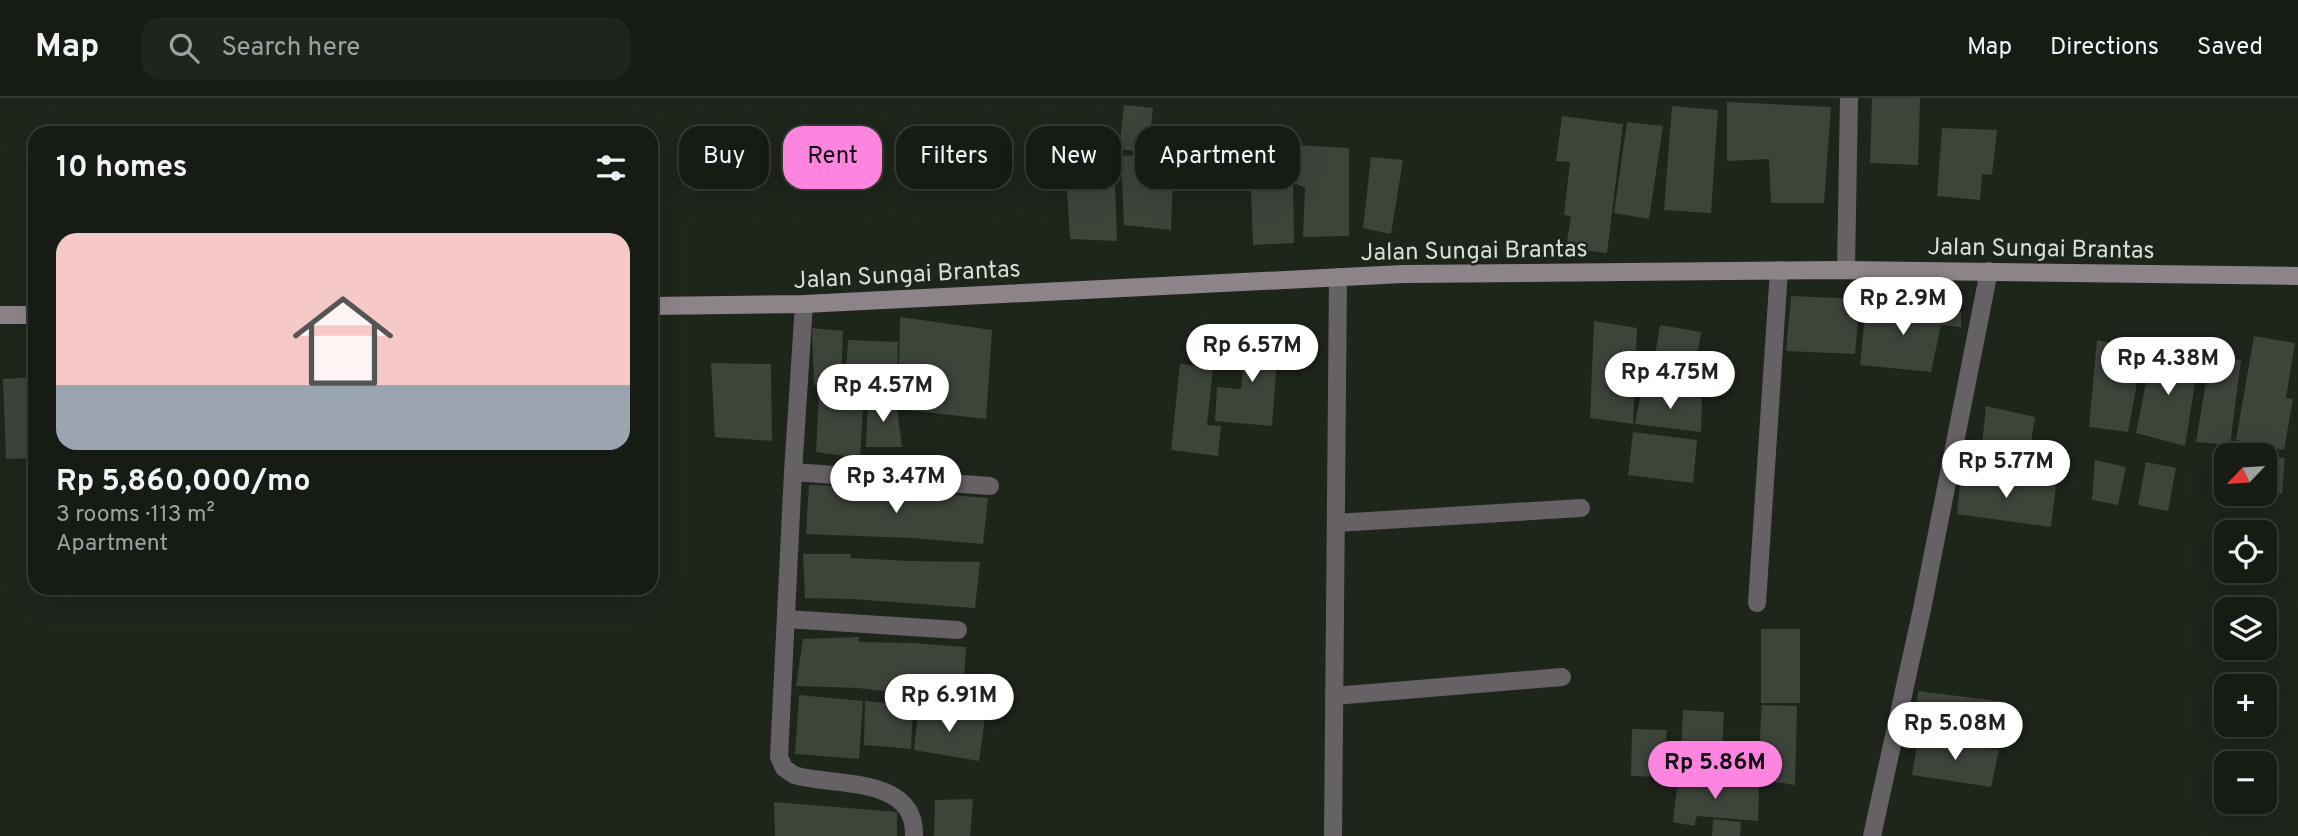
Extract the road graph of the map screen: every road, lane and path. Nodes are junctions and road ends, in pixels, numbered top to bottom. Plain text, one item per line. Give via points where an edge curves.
1 (1849, 98) edge
2 (1779, 270) junction
3 (1846, 270) junction
4 (1989, 271) junction
5 (2298, 276) edge
6 (1338, 277) junction
7 (804, 304) junction
8 (658, 306) edge
9 (0, 315) edge
10 (28, 315) edge
11 (793, 472) junction
12 (990, 486) dead end
13 (1581, 508) dead end
14 (1336, 523) junction
15 (1757, 603) dead end
16 (786, 620) junction
17 (958, 630) dead end
18 (1562, 677) dead end
19 (1334, 696) junction
20 (914, 836) edge
21 (1333, 836) edge
22 (1872, 836) edge

1 - 3 street
2 - 3 main road, Jalan Sungai Brantas
2 - 6 main road, Jalan Sungai Brantas
2 - 15 street
3 - 4 main road, Jalan Sungai Brantas
4 - 5 main road, Jalan Sungai Brantas
4 - 22 street
6 - 7 main road, Jalan Sungai Brantas
6 - 14 street
7 - 8 main road, Jalan Sungai Brantas
7 - 11 street
9 - 10 main road
11 - 12 street
11 - 16 street
13 - 14 street
14 - 19 street
16 - 17 street
16 - 20 street via 780,763 804,778 889,792 911,815
18 - 19 street
19 - 21 street

